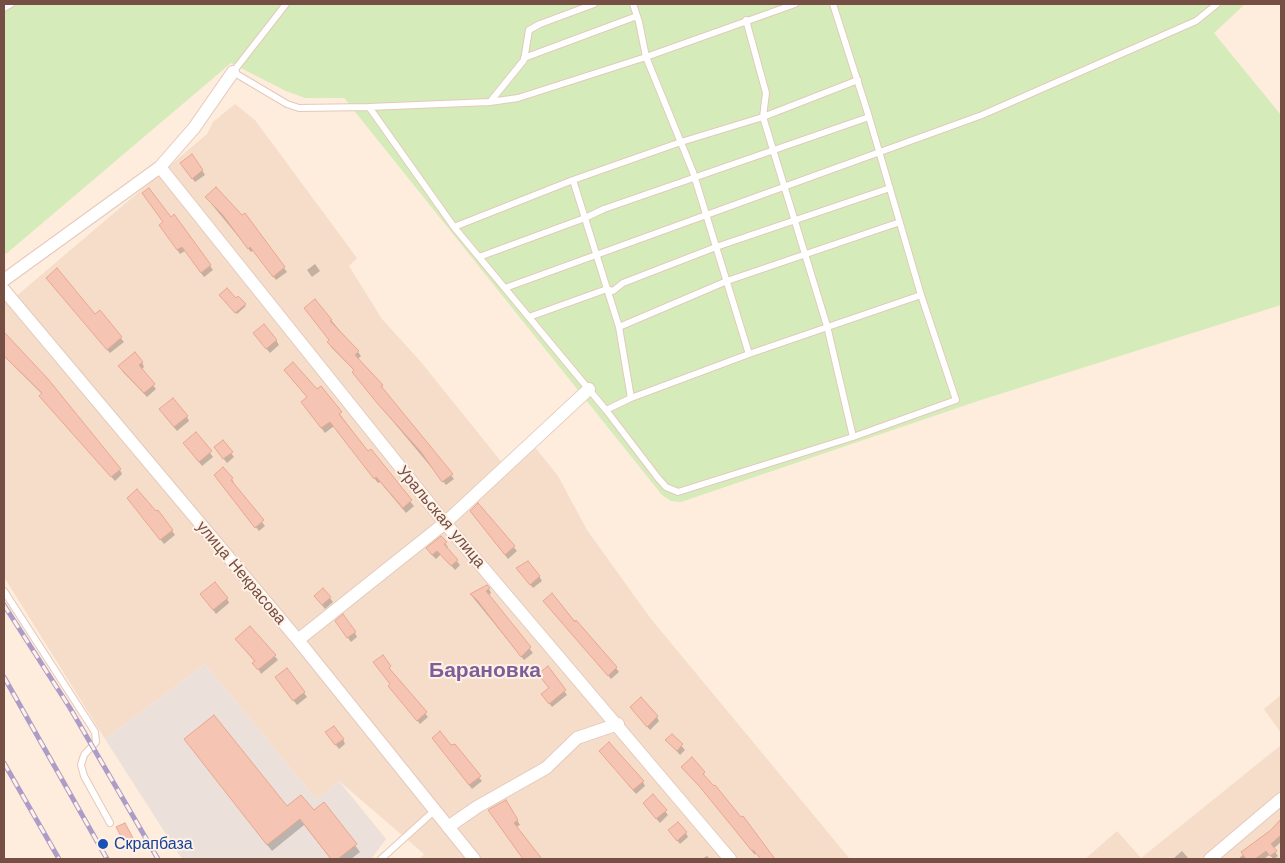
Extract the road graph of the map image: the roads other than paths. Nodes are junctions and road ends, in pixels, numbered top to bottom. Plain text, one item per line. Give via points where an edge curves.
1 (11, 4) edge
2 (286, 4) edge
3 (594, 4) edge
4 (632, 4) edge
5 (795, 4) edge
6 (833, 4) edge
7 (1217, 4) edge
8 (4, 8) edge
9 (637, 16) junction
10 (746, 20) junction
11 (646, 57) junction
12 (524, 58) junction
13 (234, 72) junction
14 (858, 80) junction
15 (490, 102) junction
16 (369, 107) junction
17 (869, 117) junction
18 (763, 118) junction
19 (681, 142) junction
20 (773, 149) junction
21 (880, 153) junction
22 (160, 167) junction
23 (695, 177) junction
24 (573, 180) junction
25 (784, 186) junction
26 (890, 188) junction
27 (706, 214) junction
28 (585, 218) junction
29 (795, 222) junction
30 (900, 222) junction
31 (454, 227) junction
32 (716, 247) junction
33 (805, 254) junction
34 (596, 255) junction
35 (479, 257) junction
36 (4, 280) edge
37 (727, 281) junction
38 (505, 288) junction
39 (607, 289) junction
40 (4, 290) edge
41 (921, 294) junction
42 (529, 318) junction
43 (827, 326) junction
44 (619, 328) junction
45 (749, 354) junction
46 (589, 389) junction
47 (631, 398) junction
48 (606, 410) junction
49 (854, 437) junction
50 (445, 523) junction
51 (4, 591) edge
52 (298, 640) junction
53 (618, 724) junction
54 (1281, 799) edge
55 (434, 811) junction
56 (110, 823) dead end
57 (448, 827) junction
58 (381, 859) edge
59 (474, 859) edge
60 (730, 859) edge
61 (1210, 859) edge

1 - 8 lane
2 - 13 lane
3 - 12 lane via 530,30
4 - 9 lane
5 - 10 lane
6 - 14 lane
7 - 21 lane via 1196,21 1049,87
9 - 11 lane
9 - 12 lane
10 - 11 lane
10 - 18 lane via 766,93
11 - 15 lane via 518,98
11 - 19 lane
12 - 15 lane
13 - 16 lane via 299,108
13 - 22 street via 194,128
14 - 17 lane
14 - 18 lane
15 - 16 lane
16 - 31 lane
17 - 20 lane
17 - 21 lane
18 - 19 lane
18 - 20 lane
19 - 23 lane
19 - 24 lane
20 - 23 lane
20 - 25 lane
21 - 25 lane
21 - 26 lane
22 - 36 street
22 - 50 street, Уральская улица
23 - 27 lane
23 - 28 lane
24 - 28 lane
24 - 31 lane
25 - 27 lane
25 - 29 lane
26 - 29 lane
26 - 30 lane
27 - 32 lane
27 - 34 lane
28 - 34 lane
28 - 35 lane
29 - 32 lane
29 - 33 lane
30 - 33 lane
30 - 41 lane
31 - 35 lane
32 - 37 lane
32 - 39 lane via 624,283 613,291
33 - 37 lane
33 - 43 lane
34 - 38 lane
34 - 39 lane
35 - 38 lane
37 - 44 lane
37 - 45 lane
38 - 42 lane
39 - 42 lane
39 - 44 lane
40 - 52 street, улица Некрасова
41 - 43 lane
41 - 49 lane via 956,400
42 - 46 lane
43 - 45 lane
43 - 49 lane
44 - 47 lane
45 - 47 lane
46 - 48 lane
46 - 50 street
47 - 48 lane
48 - 49 lane via 662,483 678,492
50 - 52 street
50 - 53 street, Уральская улица
51 - 56 lane via 95,732 96,742 84,755 81,765
52 - 55 street, улица Некрасова
53 - 57 street via 577,738 546,768
53 - 60 street, Уральская улица
54 - 61 street
55 - 57 street, улица Некрасова
55 - 58 lane
57 - 59 street, улица Некрасова

